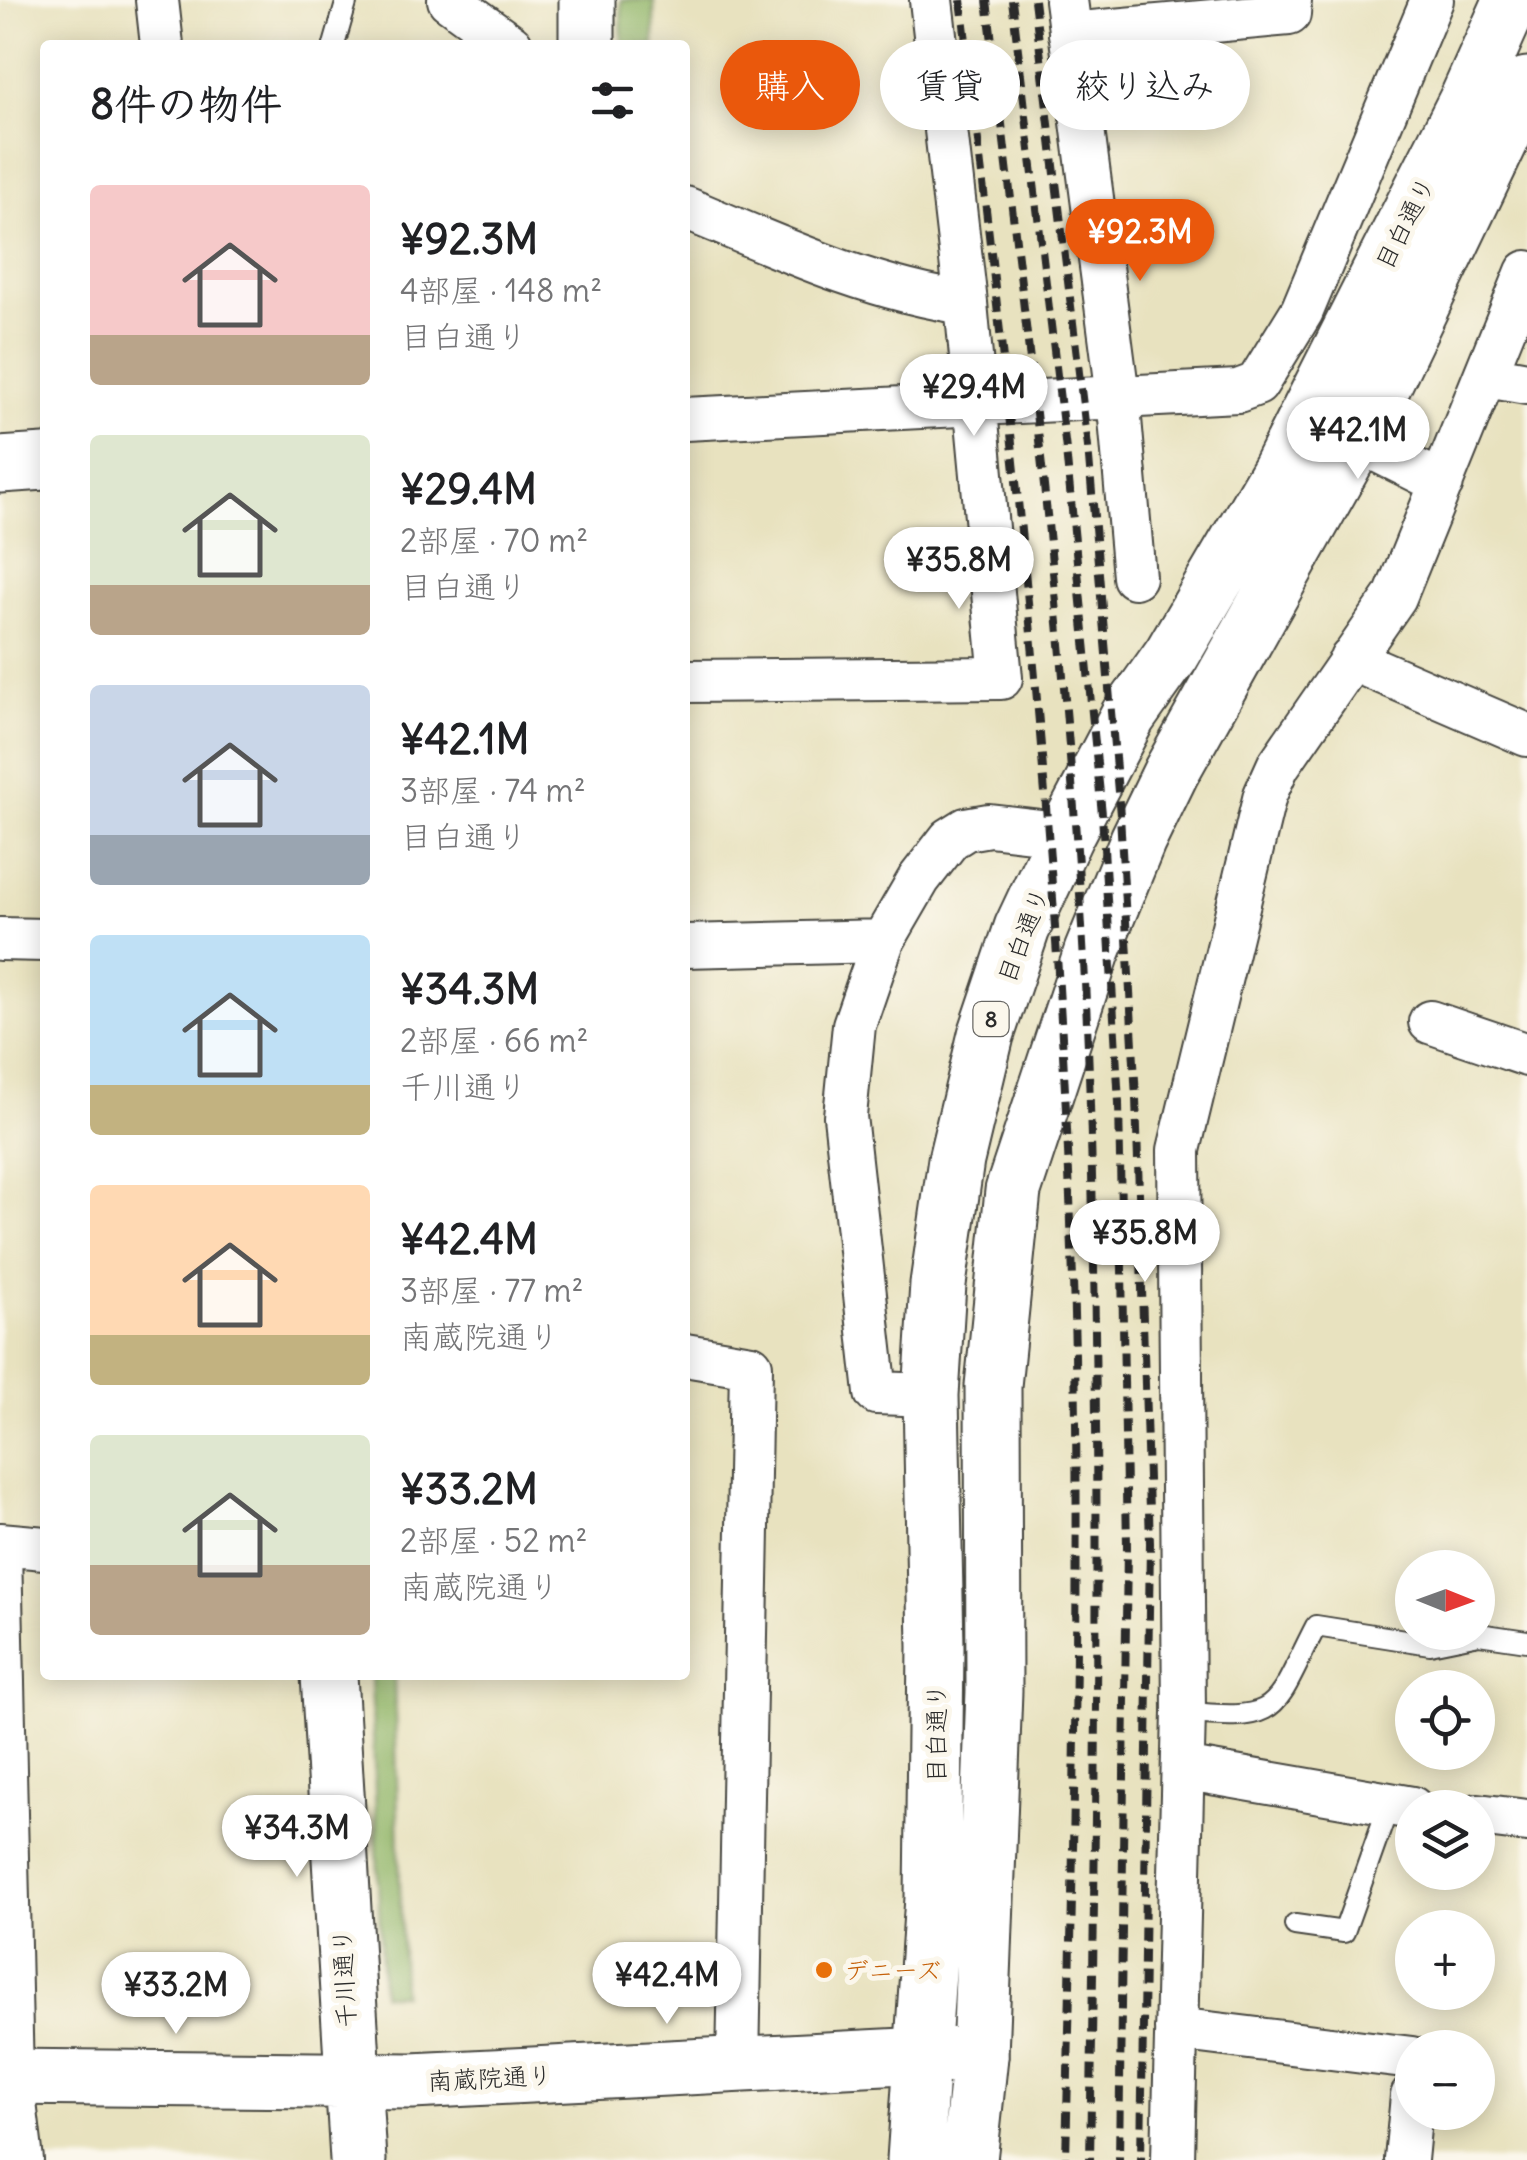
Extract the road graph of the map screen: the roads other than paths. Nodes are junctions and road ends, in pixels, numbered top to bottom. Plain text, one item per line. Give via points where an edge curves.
1 (157, 0) edge
2 (347, 0) edge
3 (449, 0) edge
4 (587, 0) edge
5 (931, 0) edge
6 (1432, 0) edge
7 (1512, 0) edge
8 (1290, 7) edge
9 (1068, 17) edge
10 (161, 40) edge
11 (335, 40) edge
12 (504, 40) edge
13 (587, 40) edge
14 (1527, 85) edge
15 (690, 210) edge
16 (1527, 272) edge
17 (966, 303) junction
18 (1507, 380) edge
19 (1118, 396) junction
20 (976, 403) junction
21 (1307, 415) junction
22 (690, 419) edge
23 (1357, 440) junction
24 (40, 462) edge
25 (0, 465) edge
26 (1442, 483) junction
27 (1134, 576) dead end
28 (1352, 658) junction
29 (690, 680) edge
30 (1527, 734) edge
31 (1066, 834) junction
32 (0, 939) edge
33 (40, 940) edge
34 (883, 941) junction
35 (690, 946) edge
36 (1430, 1022) dead end
37 (1527, 1055) edge
38 (690, 1356) edge
39 (931, 1395) junction
40 (0, 1547) edge
41 (40, 1548) edge
42 (1527, 1641) edge
43 (330, 1680) edge
44 (1184, 1712) junction
45 (1183, 1768) junction
46 (1395, 1806) edge
47 (1495, 1817) edge
48 (1395, 1820) edge
49 (1527, 1821) edge
50 (1295, 1925) dead end
51 (1176, 2028) junction
52 (924, 2054) junction
53 (980, 2056) junction
54 (1395, 2056) edge
55 (738, 2066) junction
56 (6, 2078) edge
57 (350, 2079) junction
58 (1409, 2130) edge
59 (22, 2160) edge
60 (358, 2160) edge
61 (915, 2160) edge
62 (969, 2160) edge
63 (1173, 2160) edge
64 (1406, 2160) edge

1 - 10 street
2 - 11 lane
3 - 12 street
4 - 13 main road
5 - 17 street
6 - 19 street via 1302,311 1257,384
7 - 21 main road, 目白通り / 8
8 - 9 street
9 - 19 street
14 - 23 main road, 目白通り
15 - 17 street via 831,266
16 - 18 street
17 - 20 street
18 - 26 street
19 - 20 street
19 - 27 street
20 - 22 street
20 - 29 street via 1001,678
21 - 23 street
21 - 31 main road, 目白通り / 8 via 1218,578 1128,716
23 - 26 street
23 - 53 main road, 目白通り via 1138,840 1092,952 1014,1191 992,1386 994,1691
24 - 25 main road
26 - 28 street via 1395,598
28 - 30 street
28 - 44 street via 1265,795 1179,1150
31 - 34 street via 989,825 966,829 918,880
31 - 39 main road, 目白通り / 8 via 1022,928 960,1142 938,1284
32 - 33 street
34 - 35 street
34 - 39 street via 854,1025 845,1116 876,1393
36 - 37 street
38 - 55 street via 751,1366
39 - 52 main road, 目白通り / 8 via 936,1746
40 - 41 street
40 - 56 street
42 - 44 lane via 1480,1634 1430,1644 1316,1626 1272,1706 1254,1717
43 - 57 main road, 千川通り
44 - 45 street
45 - 46 street
45 - 51 street
47 - 49 street
48 - 50 lane via 1344,1932
51 - 54 street
51 - 63 street
52 - 53 main road, 南蔵院通り
52 - 55 main road, 南蔵院通り
52 - 61 main road, 目白通り / 8
53 - 62 main road, 目白通り
55 - 57 main road, 南蔵院通り
56 - 57 main road, 南蔵院通り
56 - 59 street
57 - 60 main road, 千川通り
58 - 64 street

